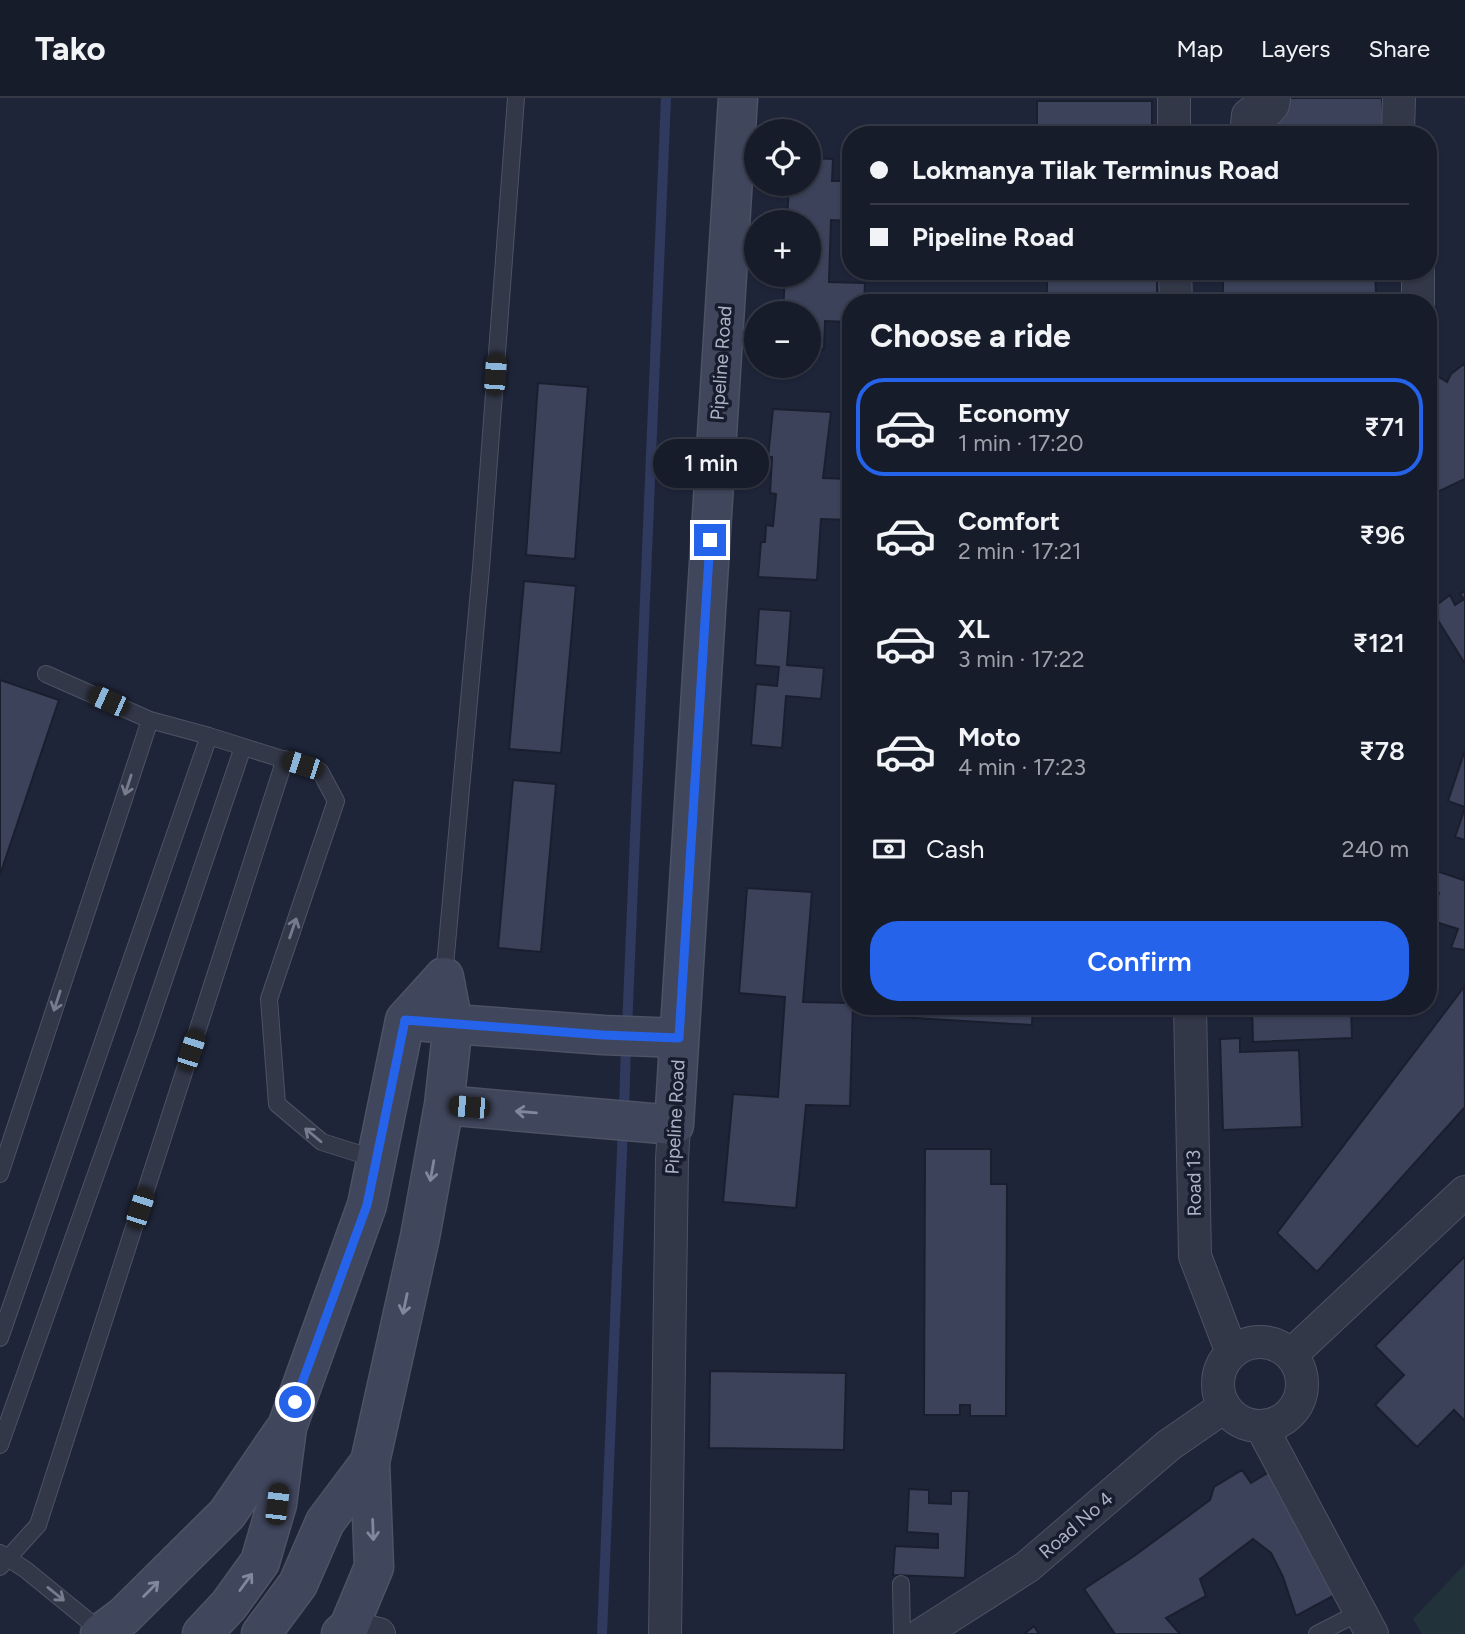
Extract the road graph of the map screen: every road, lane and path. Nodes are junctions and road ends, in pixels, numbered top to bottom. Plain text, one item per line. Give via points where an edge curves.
1 (516, 98) edge
2 (738, 98) edge
3 (1174, 98) edge
4 (1274, 98) edge
5 (1399, 98) edge
6 (1174, 126) edge
7 (1247, 126) edge
8 (1398, 126) edge
9 (46, 674) dead end
10 (149, 720) junction
11 (209, 736) junction
12 (243, 747) junction
13 (285, 759) junction
14 (444, 977) junction
15 (1190, 1015) edge
16 (405, 1020) junction
17 (453, 1024) junction
18 (679, 1038) junction
19 (444, 1105) junction
20 (674, 1125) junction
21 (376, 1159) junction
22 (0, 1174) edge
23 (1465, 1192) edge
24 (0, 1338) edge
25 (1232, 1353) junction
26 (1291, 1355) junction
27 (1224, 1407) junction
28 (1261, 1426) junction
29 (286, 1427) junction
30 (0, 1445) edge
31 (370, 1462) junction
32 (3, 1560) edge
33 (901, 1584) dead end
34 (1366, 1623) edge
35 (357, 1631) edge
36 (101, 1633) edge
37 (202, 1634) edge
38 (261, 1634) edge
39 (665, 1634) edge
40 (902, 1634) edge
41 (922, 1634) edge
42 (1317, 1634) edge

1 - 14 lane
2 - 18 street, Pipeline Road
3 - 6 street
4 - 7 street via 1269,110 1248,115
5 - 8 street
9 - 10 lane
10 - 11 lane
10 -> 22 lane
11 - 12 lane
11 - 24 lane
12 - 13 lane
12 - 30 lane
21 -> 13 lane via 322,1142 277,1104 270,999 336,801 320,771
13 - 32 lane via 38,1525
14 - 16 street
14 - 17 street
15 - 25 street, Road 13 via 1195,1256
16 - 17 street
16 - 21 street
17 - 18 street
17 - 19 street
18 - 20 street, Pipeline Road
20 -> 19 street
19 -> 31 street
20 - 39 street, Pipeline Road
21 - 29 street via 367,1205
23 - 26 street
25 - 26 street via 1255,1342 1280,1347
25 - 27 street via 1218,1378
26 - 28 street via 1302,1379 1297,1404 1287,1416
27 - 28 street via 1247,1424
27 - 41 street, Road No 4 via 1169,1445 1027,1567
28 - 34 street
36 -> 29 street via 227,1514
37 -> 29 street via 261,1562 277,1504
31 -> 35 street via 374,1567
31 - 38 street via 325,1522 298,1584
32 -> 36 lane via 26,1570
33 - 40 lane
34 - 42 lane

